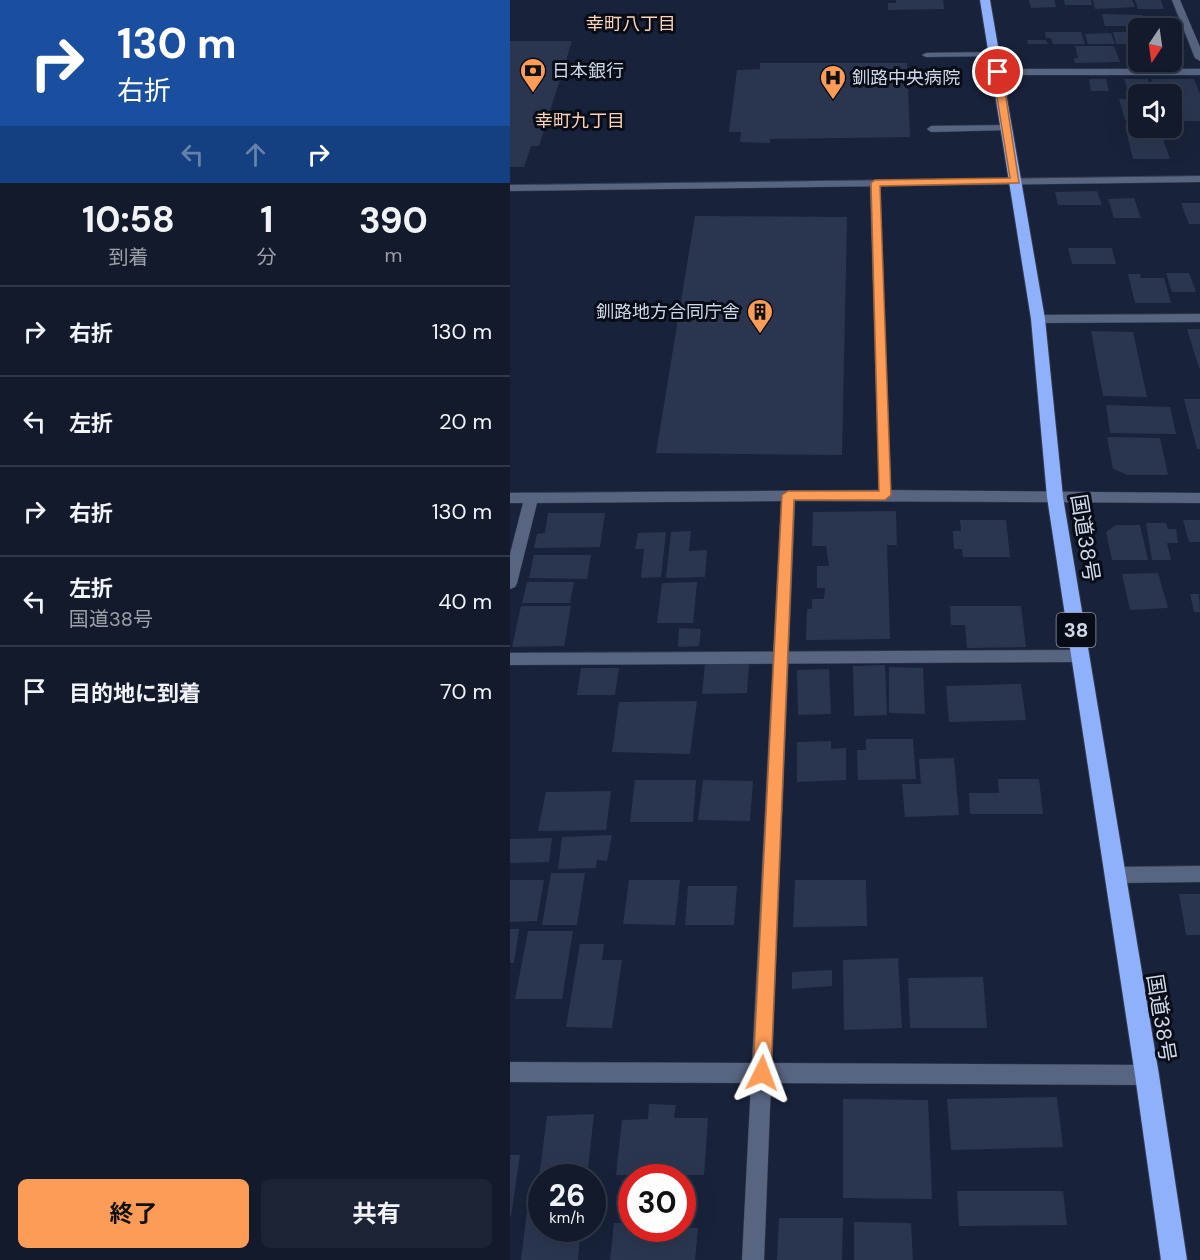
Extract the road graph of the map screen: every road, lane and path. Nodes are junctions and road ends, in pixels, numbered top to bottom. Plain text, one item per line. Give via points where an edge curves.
1 (985, 0) edge
2 (1176, 0) edge
3 (926, 55) dead end
4 (1200, 58) edge
5 (996, 63) junction
6 (1200, 72) edge
7 (1007, 128) junction
8 (931, 129) dead end
9 (1200, 179) edge
10 (1016, 181) junction
11 (875, 183) junction
12 (510, 188) edge
13 (1200, 318) edge
14 (1038, 319) junction
15 (788, 495) junction
16 (885, 495) junction
17 (1055, 497) junction
18 (510, 498) edge
19 (531, 498) junction
20 (1200, 498) edge
21 (510, 583) edge
22 (1080, 656) junction
23 (781, 658) junction
24 (510, 659) edge
25 (1200, 874) edge
26 (1115, 875) junction
27 (510, 1072) edge
28 (762, 1073) junction
29 (1147, 1075) junction
30 (753, 1260) edge
31 (1174, 1260) edge

1 - 5 highway, 国道38号 / 38
2 - 4 street
3 - 5 lane
5 - 6 street
5 - 7 highway, 国道38号 / 38
7 - 8 lane
7 - 10 highway, 国道38号 / 38
9 - 10 street
10 - 11 street
10 - 14 highway, 国道38号 / 38
11 - 12 street
11 - 16 lane
13 - 14 street
14 - 17 highway, 国道38号 / 38
15 - 16 street
15 - 19 street
15 - 23 street
16 - 17 street
17 - 20 street
17 - 22 highway, 国道38号 / 38
18 - 19 street
19 - 21 street
22 - 23 lane
22 - 26 highway, 国道38号 / 38
23 - 24 lane
23 - 28 street
25 - 26 street
26 - 29 highway, 国道38号 / 38
27 - 28 street
28 - 29 street
28 - 30 street
29 - 31 highway, 国道38号 / 38

